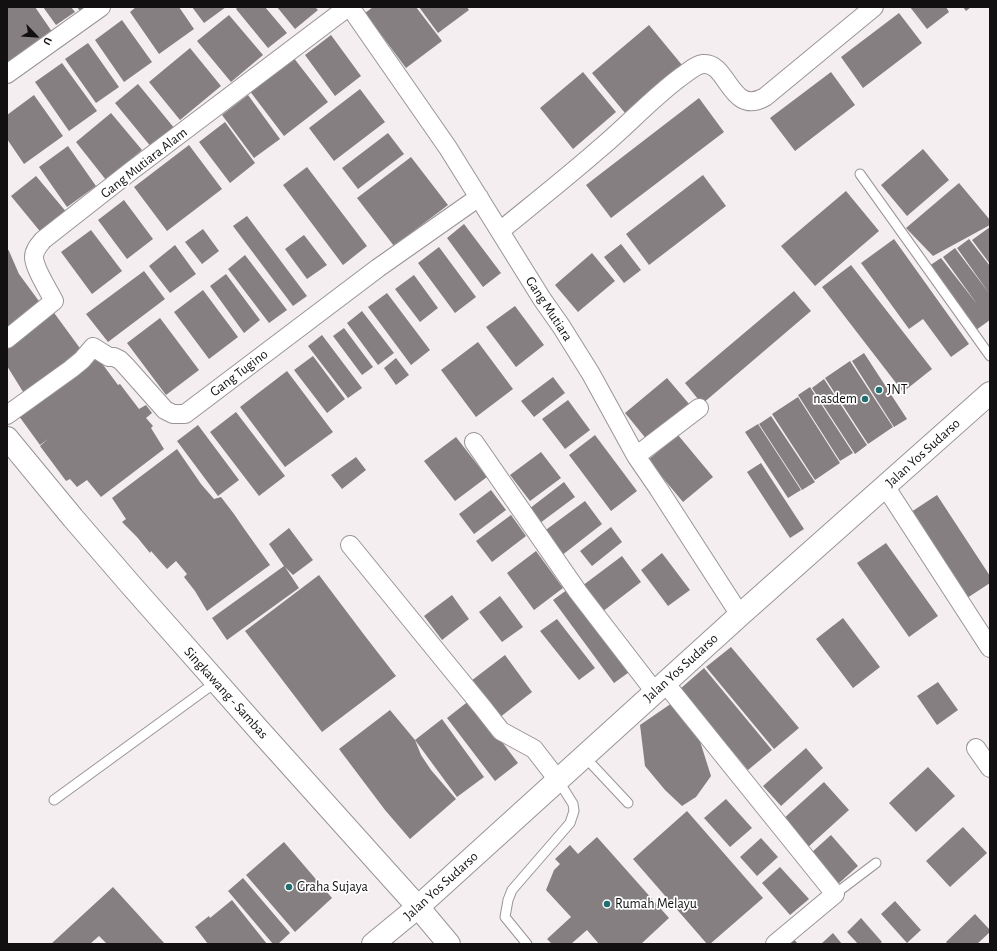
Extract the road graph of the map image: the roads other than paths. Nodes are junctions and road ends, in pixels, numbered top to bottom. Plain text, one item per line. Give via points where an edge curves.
1 (102, 7) edge
2 (349, 7) edge
3 (874, 7) edge
4 (7, 74) edge
5 (860, 174) dead end
6 (479, 197) junction
7 (500, 231) junction
8 (7, 339) edge
9 (990, 356) edge
10 (990, 393) edge
11 (699, 408) dead end
12 (7, 415) edge
13 (7, 438) edge
14 (474, 442) dead end
15 (636, 456) junction
16 (885, 486) junction
17 (350, 546) dead end
18 (740, 615) junction
19 (990, 648) edge
20 (216, 682) junction
21 (660, 687) junction
22 (976, 748) dead end
23 (584, 756) junction
24 (990, 768) edge
25 (558, 780) junction
26 (54, 800) dead end
27 (628, 803) dead end
28 (876, 862) dead end
29 (835, 894) junction
30 (418, 907) junction
31 (373, 944) edge
32 (449, 944) edge
33 (527, 944) edge
34 (775, 944) edge

1 - 4 street
2 - 6 street, Gang Mutiara
2 - 8 street, Gang Mutiara Alam via 43,240 36,250 35,264 54,301
3 - 7 street via 758,101 750,102 735,93 717,69 710,64 694,68 668,86 599,149
5 - 9 lane
6 - 7 street, Gang Mutiara
6 - 12 street, Gang Tugino via 378,268 185,414 173,414 165,410 126,365 93,347 71,369
7 - 15 street, Gang Mutiara via 591,374
10 - 16 main road, Jalan Yos Sudarso
11 - 15 street
13 - 20 main road, Singkawang - Sambas
14 - 21 street via 578,592
15 - 18 street, Gang Mutiara
16 - 18 main road, Jalan Yos Sudarso
16 - 19 street
17 - 25 street via 501,731 534,749
18 - 21 main road, Jalan Yos Sudarso
20 - 26 lane
20 - 30 main road, Singkawang - Sambas
21 - 23 main road, Jalan Yos Sudarso
21 - 29 street
22 - 24 street
23 - 25 main road, Jalan Yos Sudarso
23 - 27 lane
25 - 30 main road, Jalan Yos Sudarso
25 - 33 lane via 573,804 574,811 570,823 512,890 508,900 505,917
28 - 29 lane
29 - 34 street
30 - 31 main road, Jalan Yos Sudarso
30 - 32 main road, Singkawang - Sambas

